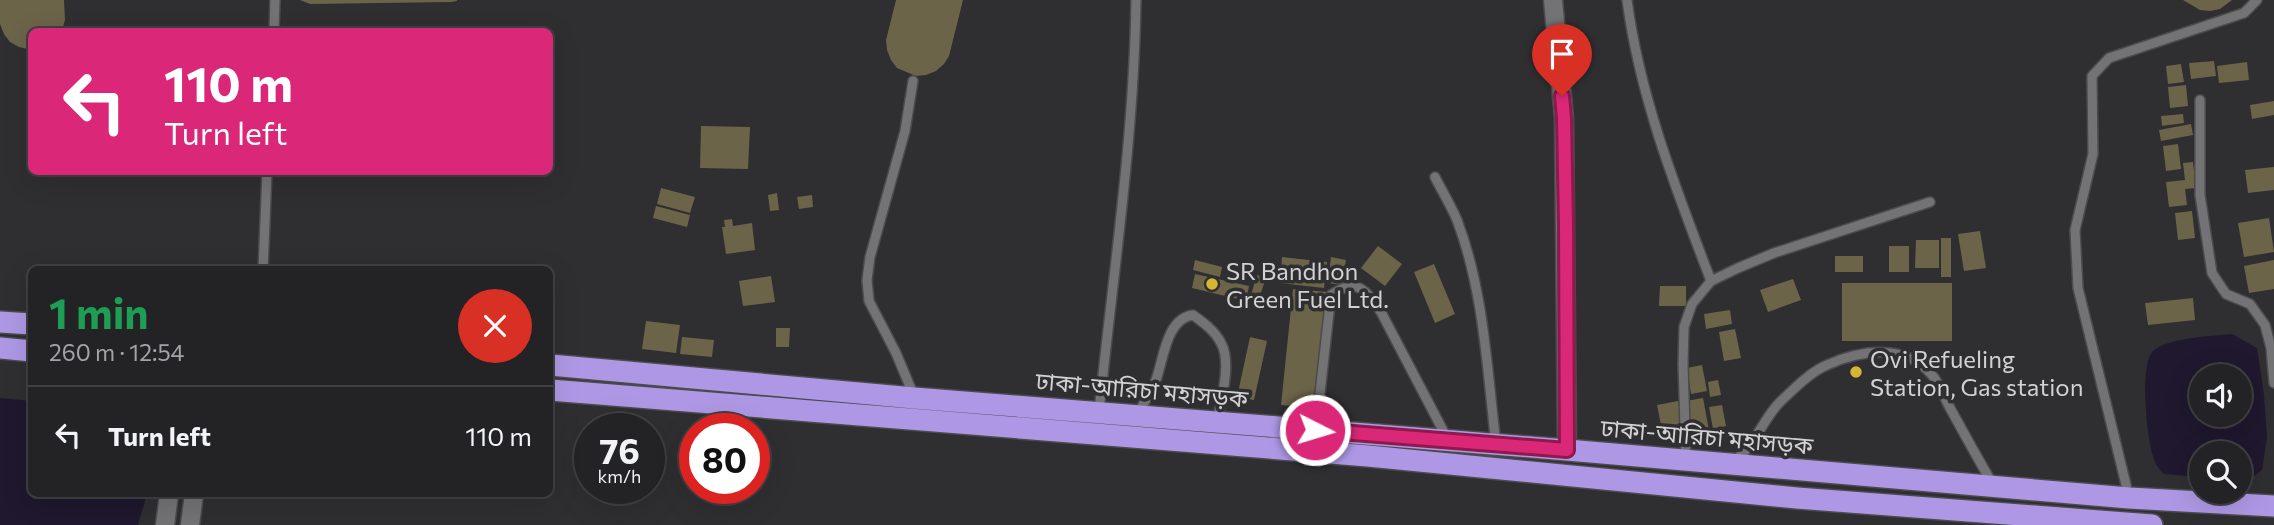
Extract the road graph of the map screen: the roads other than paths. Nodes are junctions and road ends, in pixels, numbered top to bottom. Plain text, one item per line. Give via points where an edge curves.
1 (275, 0) edge
2 (1136, 0) edge
3 (1553, 0) edge
4 (1627, 0) edge
5 (2257, 0) edge
6 (274, 28) edge
7 (913, 81) dead end
8 (2200, 100) dead end
9 (267, 175) edge
10 (1435, 177) dead end
11 (1930, 202) dead end
12 (263, 266) edge
13 (1711, 281) junction
14 (0, 322) edge
15 (28, 324) edge
16 (0, 348) edge
17 (28, 351) edge
18 (553, 365) edge
19 (2274, 383) edge
20 (553, 390) edge
21 (914, 398) junction
22 (1099, 412) junction
23 (1136, 416) junction
24 (1217, 422) junction
25 (1315, 430) junction
26 (1449, 442) junction
27 (1496, 446) junction
28 (1567, 450) junction
29 (1686, 461) junction
30 (1728, 465) junction
31 (2009, 488) junction
32 (169, 497) edge
33 (194, 497) edge
34 (2129, 498) junction
35 (2274, 506) edge
36 (165, 525) edge
37 (190, 525) edge
38 (2152, 525) edge

1 - 6 lane
2 - 22 lane via 1126,177
3 - 28 street via 1564,118
4 - 13 lane via 1639,68 1664,157
5 - 34 lane via 2244,13 2109,58 2091,76 2092,154 2074,230 2078,288
7 - 21 lane via 867,280 869,302
8 - 19 lane via 2200,195 2212,273 2226,294 2250,304 2265,325
9 - 12 lane
10 - 27 lane via 1457,219 1472,272
11 - 13 lane via 1774,253
13 - 29 lane via 1692,304 1684,327
14 - 15 highway
16 - 17 highway
18 - 21 highway, ঢাকা-আরিচা মহাসড়ক
20 - 38 highway, ঢাকা-আরিচা মহাসড়ক
21 - 22 highway, ঢাকা-আরিচা মহাসড়ক
22 - 23 highway, ঢাকা-আরিচা মহাসড়ক
23 - 24 highway, ঢাকা-আরিচা মহাসড়ক
23 - 24 lane via 1154,385 1170,332 1182,318 1193,314 1223,346 1225,374
24 - 25 highway, ঢাকা-আরিচা মহাসড়ক
25 - 26 highway, ঢাকা-আরিচা মহাসড়ক
25 - 26 lane via 1331,295 1343,286 1359,286 1381,312
26 - 27 highway, ঢাকা-আরিচা মহাসড়ক
27 - 28 highway, ঢাকা-আরিচা মহাসড়ক
28 - 29 highway, ঢাকা-আরিচা মহাসড়ক
29 - 30 highway, ঢাকা-আরিচা মহাসড়ক
30 - 31 highway, ঢাকা-আরিচা মহাসড়ক
30 - 31 lane via 1743,455 1778,403 1813,374 1826,365 1866,353 1890,352 1906,356 1931,374 1991,481
31 - 34 highway, ঢাকা-আরিচা মহাসড়ক
32 - 36 street
33 - 37 street
34 - 35 highway, ঢাকা-আরিচা মহাসড়ক

